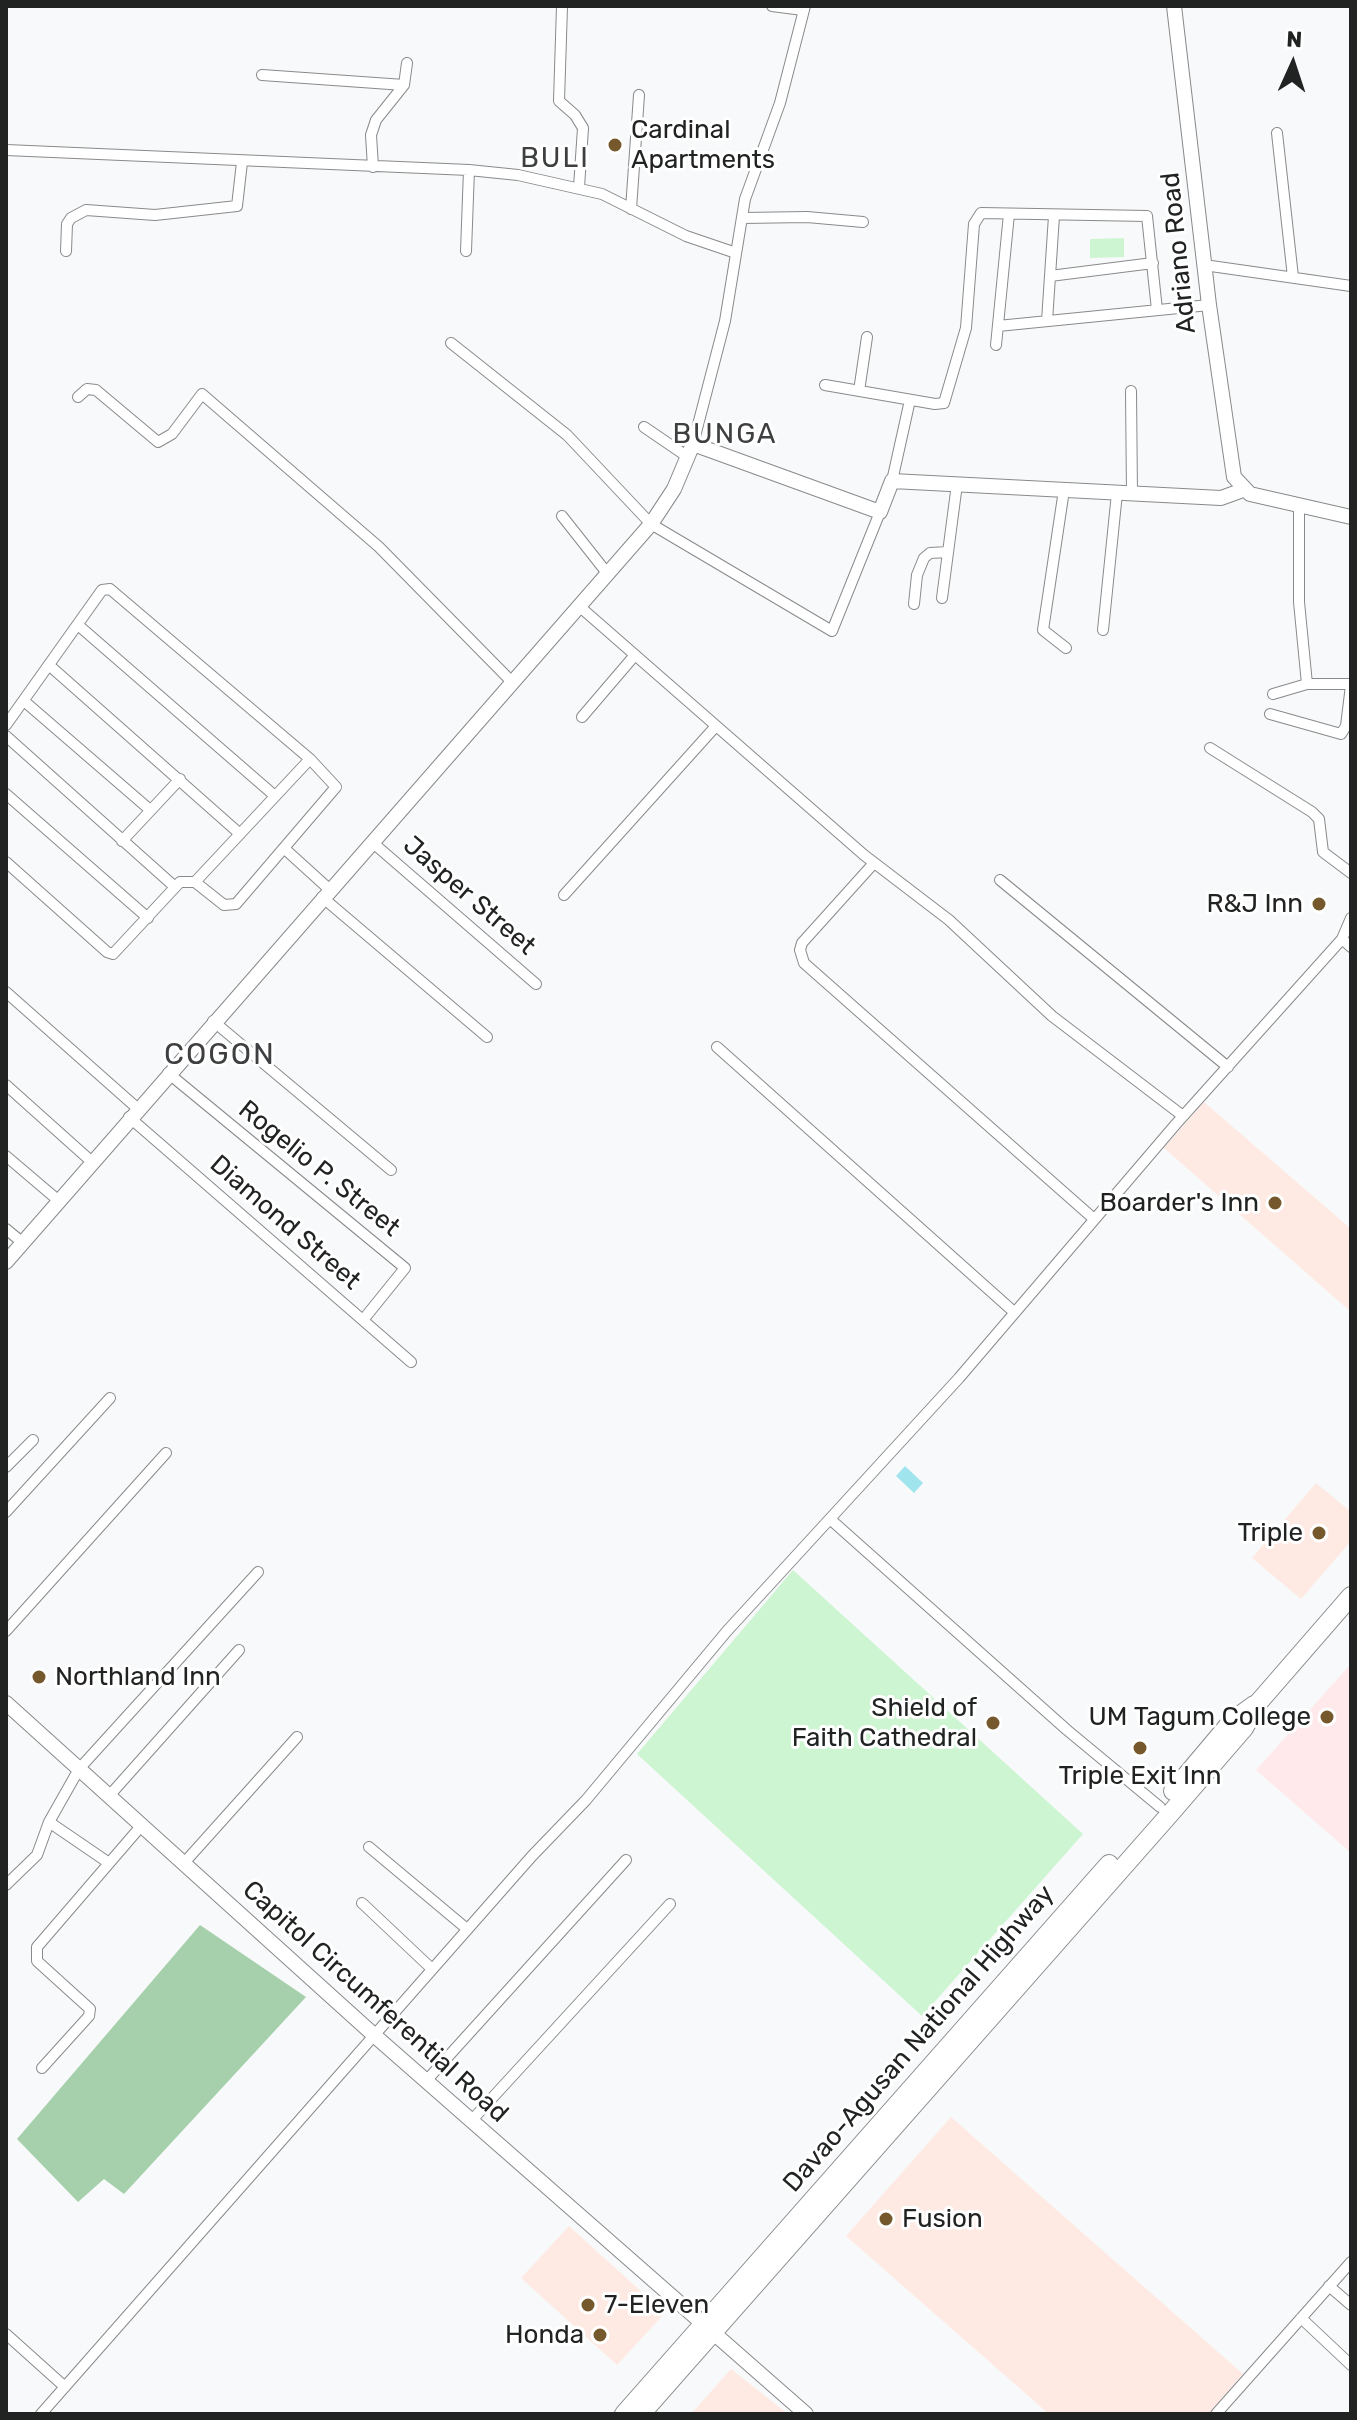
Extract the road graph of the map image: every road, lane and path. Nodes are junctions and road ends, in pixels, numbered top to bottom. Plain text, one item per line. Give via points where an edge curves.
1 (562, 6) edge
2 (772, 6) edge
3 (1174, 6) edge
4 (804, 8) edge
5 (407, 63) dead end
6 (262, 75) dead end
7 (404, 85) junction
8 (639, 95) dead end
9 (1277, 133) dead end
10 (6, 150) edge
11 (242, 162) junction
12 (373, 167) junction
13 (469, 170) junction
14 (579, 187) junction
15 (631, 209) junction
16 (1009, 214) junction
17 (1054, 216) junction
18 (742, 218) junction
19 (863, 222) dead end
20 (66, 251) dead end
21 (466, 251) dead end
22 (736, 253) junction
23 (1153, 263) junction
24 (1204, 265) junction
25 (1050, 276) junction
26 (1293, 277) junction
27 (1351, 286) edge
28 (1209, 305) junction
29 (1157, 310) junction
30 (1047, 321) junction
31 (998, 326) junction
32 (867, 337) dead end
33 (451, 343) dead end
34 (996, 345) dead end
35 (825, 385) dead end
36 (859, 391) junction
37 (1131, 391) dead end
38 (78, 397) dead end
39 (910, 400) junction
40 (644, 427) dead end
41 (691, 450) junction
42 (892, 481) junction
43 (957, 484) junction
44 (1064, 490) junction
45 (1243, 490) junction
46 (1124, 493) junction
47 (1299, 506) junction
48 (880, 512) junction
49 (562, 516) dead end
50 (1351, 517) edge
51 (651, 524) junction
52 (948, 552) junction
53 (607, 573) junction
54 (942, 598) dead end
55 (914, 604) dead end
56 (579, 606) junction
57 (78, 625) junction
58 (1103, 630) dead end
59 (1066, 648) dead end
60 (635, 655) junction
61 (50, 666) junction
62 (513, 683) junction
63 (1307, 684) junction
64 (1351, 684) edge
65 (1273, 694) dead end
66 (24, 701) junction
67 (1270, 714) dead end
68 (582, 717) dead end
69 (6, 725) edge
70 (716, 726) junction
71 (6, 736) edge
72 (1210, 748) dead end
73 (310, 759) junction
74 (180, 779) junction
75 (6, 794) edge
76 (275, 796) junction
77 (149, 809) junction
78 (240, 834) junction
79 (122, 841) junction
80 (372, 842) junction
81 (286, 850) junction
82 (6, 862) edge
83 (874, 863) junction
84 (1351, 873) edge
85 (1000, 880) dead end
86 (195, 882) junction
87 (175, 887) junction
88 (326, 893) junction
89 (564, 895) dead end
90 (148, 918) junction
91 (1351, 918) edge
92 (1342, 939) junction
93 (1351, 947) edge
94 (536, 984) dead end
95 (6, 992) edge
96 (213, 1021) junction
97 (487, 1037) dead end
98 (717, 1047) dead end
99 (1228, 1067) junction
100 (168, 1073) junction
101 (6, 1085) edge
102 (133, 1113) junction
103 (1183, 1116) junction
104 (6, 1156) edge
105 (92, 1162) junction
106 (391, 1170) dead end
107 (59, 1201) junction
108 (1094, 1219) junction
109 (6, 1229) edge
110 (23, 1243) junction
111 (6, 1262) edge
112 (1014, 1312) junction
113 (363, 1320) junction
114 (411, 1362) dead end
115 (110, 1398) dead end
116 (33, 1440) dead end
117 (166, 1453) dead end
118 (6, 1467) edge
119 (6, 1512) edge
120 (830, 1519) junction
121 (258, 1572) dead end
122 (1351, 1596) edge
123 (6, 1631) edge
124 (239, 1650) dead end
125 (6, 1703) edge
126 (1258, 1703) junction
127 (297, 1737) dead end
128 (79, 1769) junction
129 (109, 1796) junction
130 (1160, 1807) junction
131 (49, 1822) junction
132 (142, 1825) junction
133 (1137, 1842) junction
134 (369, 1847) dead end
135 (626, 1860) dead end
136 (109, 1863) junction
137 (184, 1863) junction
138 (6, 1885) edge
139 (362, 1903) dead end
140 (670, 1904) dead end
141 (467, 1929) junction
142 (432, 1969) junction
143 (375, 2036) junction
144 (42, 2068) dead end
145 (426, 2081) junction
146 (472, 2120) junction
147 (1351, 2262) edge
148 (1329, 2286) junction
149 (1351, 2305) edge
150 (1301, 2318) junction
151 (708, 2331) junction
152 (6, 2334) edge
153 (1351, 2365) edge
154 (65, 2387) junction
155 (41, 2414) edge
156 (624, 2414) edge
157 (641, 2414) edge
158 (806, 2414) edge
159 (1216, 2414) edge

1 - 14 street via 559,101 583,128
2 - 4 street
3 - 24 street, Adriano Road
4 - 18 street
5 - 7 street
6 - 7 street
7 - 12 street via 376,120 370,147
8 - 15 street
9 - 26 street
10 - 11 street
11 - 12 street
11 - 20 street via 237,206 155,215 86,210 67,224
12 - 13 street
13 - 14 street
13 - 21 street
14 - 15 street
15 - 22 street
16 - 17 street
16 - 31 street
16 - 39 street via 981,213 975,219 966,328 947,399 935,404
17 - 23 street via 1147,216
17 - 25 street
18 - 19 street
18 - 22 street
22 - 41 street via 725,321
23 - 25 street
23 - 29 street
24 - 26 street
24 - 28 street, Adriano Road
25 - 30 street
26 - 27 street
28 - 29 street
28 - 45 street, Adriano Road via 1231,469
29 - 30 street
30 - 31 street
31 - 34 street
32 - 36 street
33 - 51 street via 567,435
35 - 36 street
36 - 39 street
37 - 46 street
38 - 62 street via 87,389 96,390 158,442 172,434 202,394 379,547
39 - 42 street
40 - 41 street
41 - 48 street
41 - 51 street
42 - 43 street
42 - 48 street
43 - 44 street
43 - 52 street
44 - 46 street
44 - 59 street via 1043,630
45 - 46 street via 1221,498
45 - 47 street
46 - 58 street
47 - 50 street
47 - 63 street via 1299,602
48 - 51 street via 832,631
49 - 53 street
51 - 53 street
52 - 54 street
52 - 55 street via 924,558
53 - 56 street
56 - 60 street
56 - 62 street
57 - 61 street
57 - 73 street via 102,590 113,591
57 - 76 street
60 - 68 street
60 - 70 street
61 - 66 street
61 - 74 street
62 - 80 street
63 - 64 street
63 - 65 street
64 - 67 street via 1341,734
66 - 69 street
66 - 77 street
70 - 83 street
70 - 89 street
71 - 79 street
72 - 84 street via 1312,812 1319,819 1323,852
73 - 76 street
73 - 81 street via 332,779 335,790
74 - 77 street
74 - 78 street
75 - 90 street
76 - 78 street
77 - 79 street
78 - 86 street
79 - 87 street
80 - 88 street
80 - 94 street, Jasper Street
81 - 86 street via 232,906
81 - 88 street
82 - 90 street via 110,953 119,951
83 - 103 street via 949,920 1052,1016
83 - 108 street via 802,943 804,963
85 - 99 street
86 - 87 street
87 - 90 street
88 - 96 street
88 - 97 street
91 - 92 street
92 - 93 street
92 - 99 street
95 - 102 street, Diamond Street
96 - 100 street
96 - 106 street
98 - 112 street
99 - 103 street
100 - 102 street
100 - 113 street, Rogelio P. Street via 405,1268
101 - 105 street
102 - 105 street
102 - 113 street, Diamond Street
103 - 108 street
104 - 107 street
105 - 107 street
107 - 110 street
108 - 112 street
109 - 110 street
110 - 111 street
112 - 120 street
113 - 114 street, Diamond Street
115 - 119 street
116 - 118 street
117 - 123 street
120 - 130 street
120 - 141 street
121 - 128 street
122 - 126 highway, Davao-Agusan National Highway
124 - 129 street
125 - 128 street, Capitol Circumferential Road
126 - 130 highway, Davao-Agusan National Highway via 1232,1721
126 - 133 highway, Davao-Agusan National Highway via 1244,1728
127 - 137 street
128 - 129 street, Capitol Circumferential Road
128 - 131 street
129 - 132 street, Capitol Circumferential Road
130 - 133 highway, Davao-Agusan National Highway
131 - 136 street
131 - 138 street via 37,1855
132 - 136 street
132 - 137 street, Capitol Circumferential Road
133 - 151 highway, Davao-Agusan National Highway
134 - 141 street
135 - 145 street
136 - 144 street via 37,1947 37,1961 82,1999 90,2013
137 - 143 street, Capitol Circumferential Road
139 - 142 street
140 - 146 street
141 - 142 street
142 - 143 street
143 - 145 street, Capitol Circumferential Road
143 - 154 street
145 - 146 street, Capitol Circumferential Road
146 - 151 street, Capitol Circumferential Road
147 - 148 street
148 - 149 street
148 - 150 street
150 - 153 street
150 - 159 street
151 - 156 highway, Davao-Agusan National Highway
151 - 157 highway, Davao-Agusan National Highway
151 - 158 street, Capitol Circumferential Road
152 - 154 street
154 - 155 street

